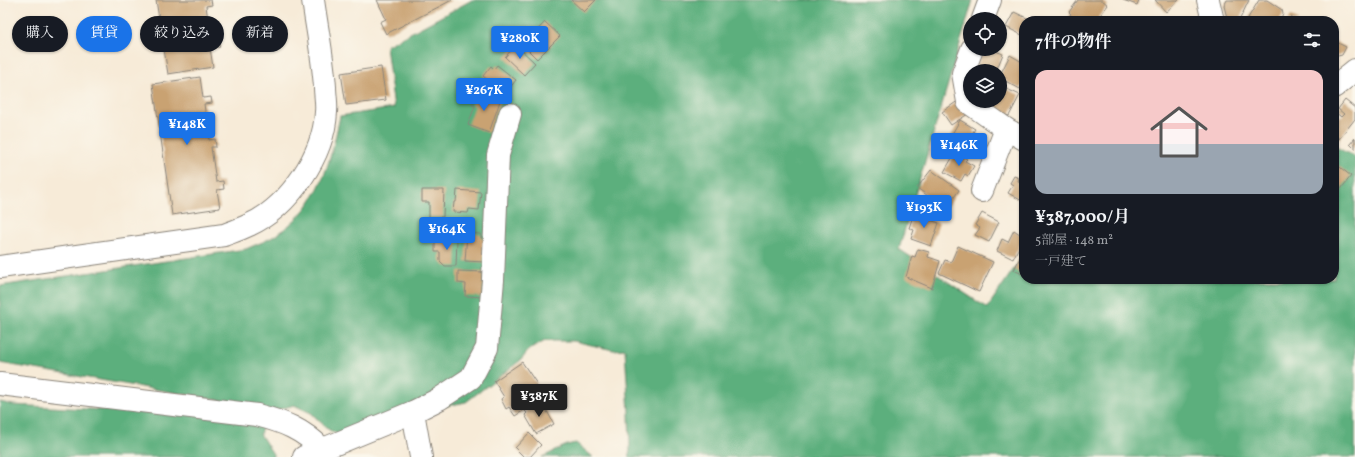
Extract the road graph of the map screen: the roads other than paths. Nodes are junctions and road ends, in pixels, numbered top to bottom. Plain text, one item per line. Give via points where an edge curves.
1 (313, 0) edge
2 (990, 0) edge
3 (1208, 0) edge
4 (986, 12) edge
5 (1212, 16) edge
6 (969, 56) edge
7 (1355, 70) edge
8 (1339, 83) edge
9 (510, 114) dead end
10 (1015, 134) edge
11 (982, 190) dead end
12 (0, 267) edge
13 (0, 384) edge
14 (413, 412) junction
15 (313, 453) edge
16 (421, 457) edge

1 - 12 street via 324,73 326,112 319,143 306,171 297,185 272,210 250,225 224,235
2 - 4 street
3 - 5 street
6 - 10 street via 963,73 968,102
7 - 8 street
9 - 14 street via 498,155 493,280 487,348 471,378
10 - 11 street
13 - 15 street via 257,415 284,422 312,439
14 - 15 street
14 - 16 street

